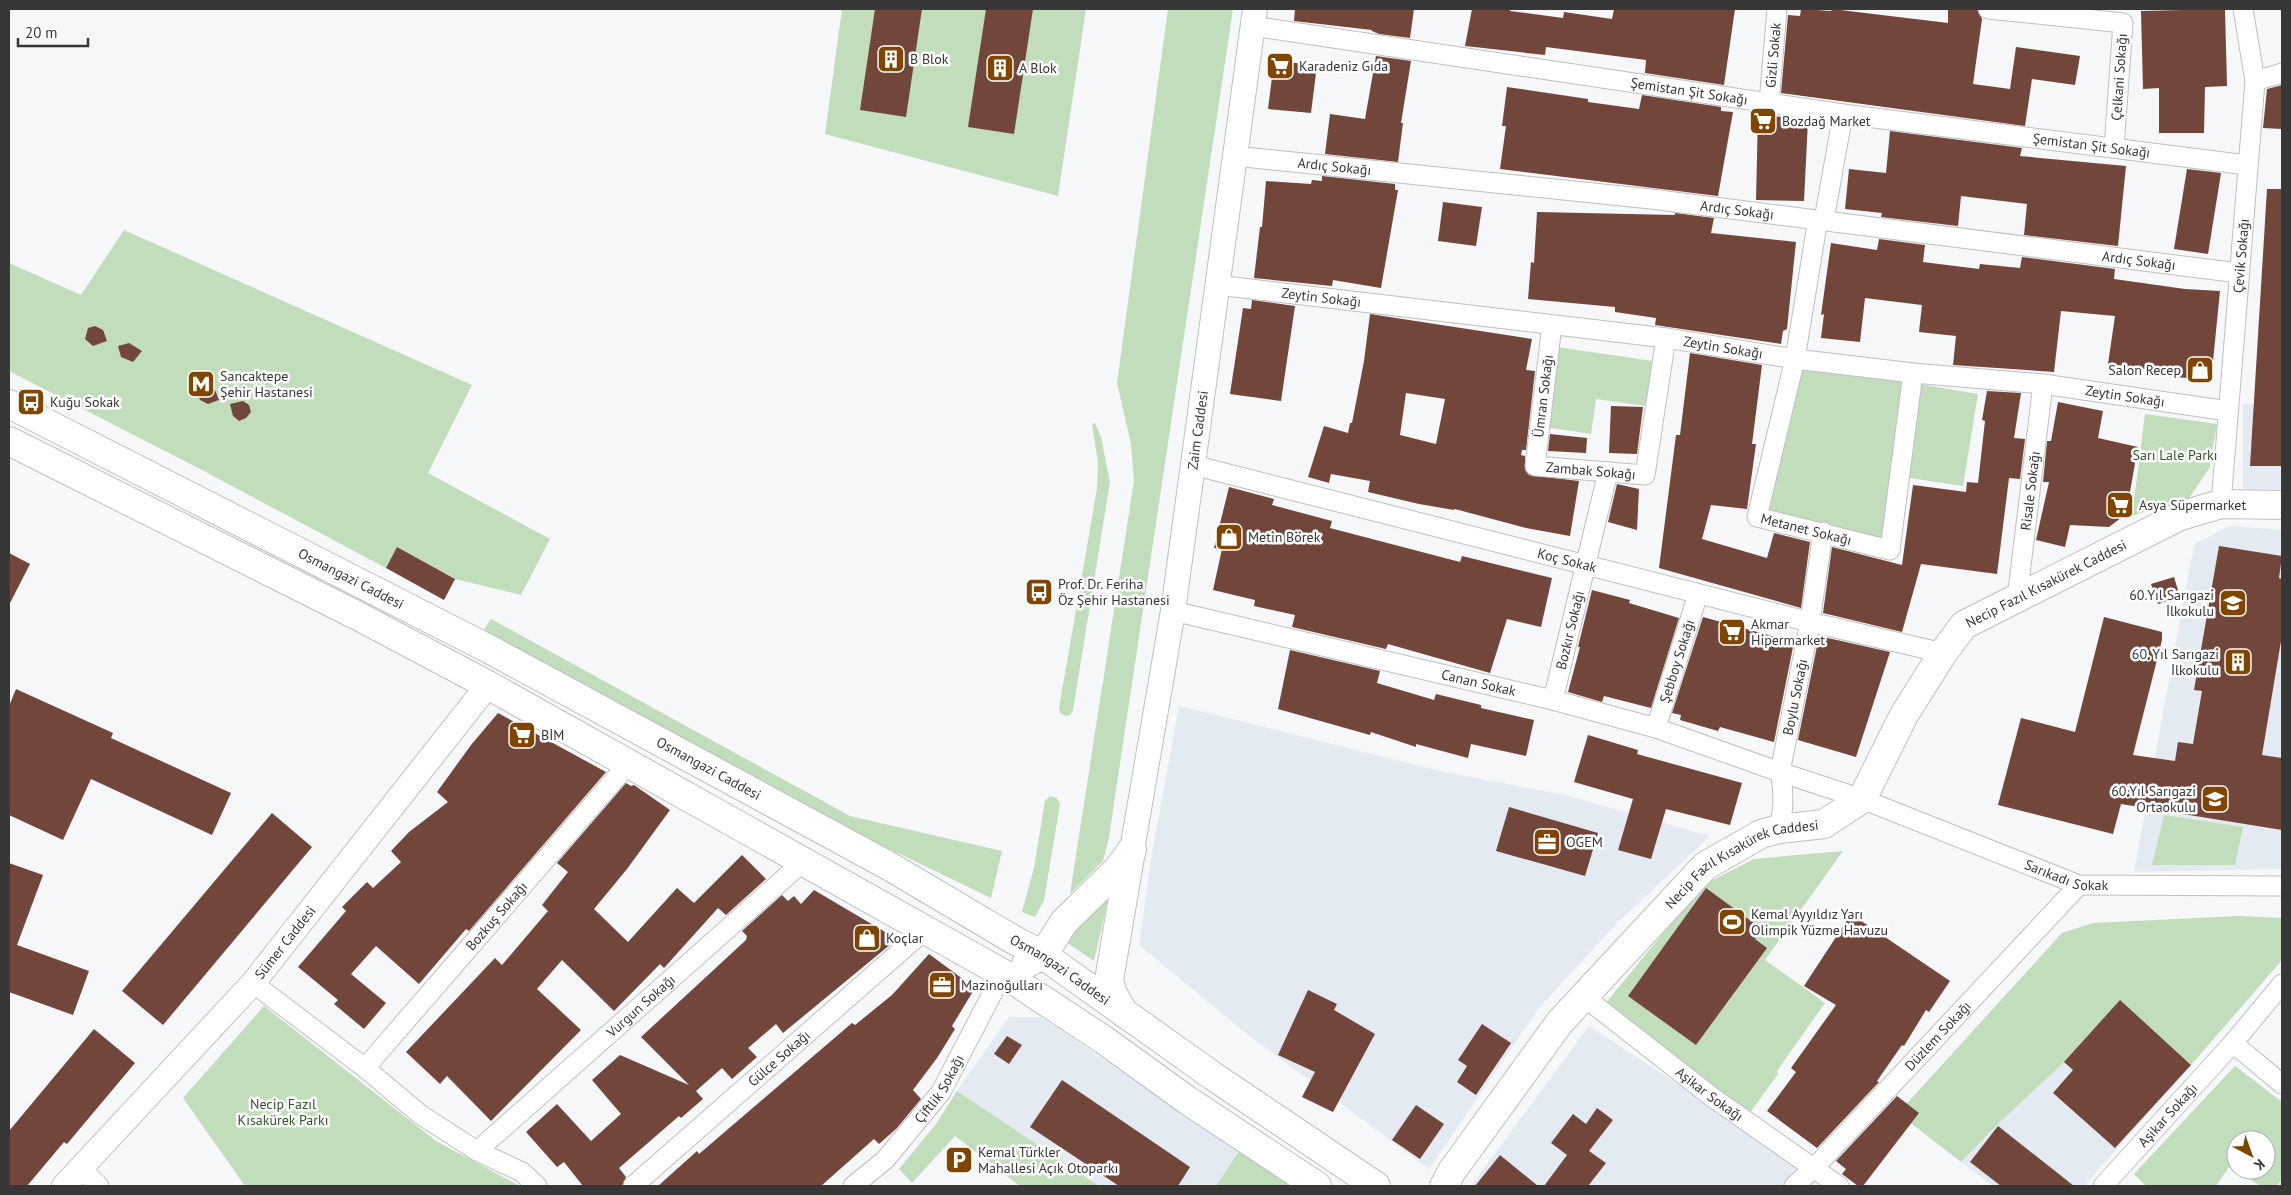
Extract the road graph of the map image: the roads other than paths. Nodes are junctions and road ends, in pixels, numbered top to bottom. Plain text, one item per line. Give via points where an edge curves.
1 (1776, 9) edge
2 (1988, 9) edge
3 (2243, 9) edge
4 (1253, 17) edge
5 (2282, 73) edge
6 (2255, 82) junction
7 (1769, 103) junction
8 (1843, 114) junction
9 (2114, 148) junction
10 (1234, 156) junction
11 (2247, 165) junction
12 (1821, 219) junction
13 (2239, 273) junction
14 (1217, 285) junction
15 (1552, 325) junction
16 (1666, 338) junction
17 (1795, 359) junction
18 (1913, 373) junction
19 (2043, 384) junction
20 (9, 404) edge
21 (2228, 411) junction
22 (9, 441) edge
23 (1193, 465) junction
24 (1535, 466) joint
25 (1608, 472) junction
26 (2221, 504) junction
27 (2282, 505) edge
28 (1823, 532) junction
29 (1585, 564) junction
30 (1698, 594) junction
31 (2017, 599) junction
32 (1173, 611) junction
33 (1810, 622) junction
34 (1943, 653) junction
35 (488, 685) junction
36 (1554, 700) junction
37 (1656, 728) junction
38 (628, 764) junction
39 (1780, 772) junction
40 (1862, 799) junction
41 (1779, 830) junction
42 (1132, 850) junction
43 (804, 861) junction
44 (2079, 885) junction
45 (2282, 886) edge
46 (925, 930) junction
47 (1014, 940) junction
48 (1043, 955) junction
49 (1004, 974) junction
50 (253, 983) junction
51 (2282, 984) edge
52 (1583, 996) junction
53 (1125, 1015) junction
54 (2233, 1042) junction
55 (365, 1068) junction
56 (2282, 1084) edge
57 (477, 1150) junction
58 (80, 1168) junction
59 (1814, 1168) junction
60 (64, 1186) edge
61 (98, 1186) edge
62 (537, 1186) edge
63 (633, 1186) edge
64 (852, 1186) edge
65 (1317, 1186) edge
66 (1376, 1186) edge
67 (1444, 1186) edge
68 (1794, 1186) edge
69 (1839, 1186) edge
70 (2103, 1186) edge

1 - 7 street, Gizli Sokak
2 - 9 street, Çelkani Sokağı via 2123,23
3 - 6 street, Çevik Sokağı
4 - 7 street, Şemistan Şit Sokağı
4 - 10 street, Zaim Caddesi
5 - 6 street
6 - 11 street, Çevik Sokağı
7 - 8 street, Şemistan Şit Sokağı
8 - 9 street, Şemistan Şit Sokağı
8 - 12 street, Metanet Sokağı
9 - 11 street, Şemistan Şit Sokağı
10 - 12 street, Ardıç Sokağı
10 - 14 street, Zaim Caddesi
11 - 13 street, Çevik Sokağı
12 - 13 street, Ardıç Sokağı
12 - 17 street, Metanet Sokağı
13 - 21 street, Çevik Sokağı
14 - 15 street, Zeytin Sokağı
14 - 23 street, Zaim Caddesi
15 - 16 street, Zeytin Sokağı
15 - 24 street, Ümran Sokağı
16 - 17 street, Zeytin Sokağı
16 - 25 street, Zambak Sokağı via 1645,475
17 - 18 street, Zeytin Sokağı
17 - 28 street, Metanet Sokağı via 1757,517
18 - 19 street, Zeytin Sokağı
18 - 28 street, Metanet Sokağı via 1890,550
19 - 21 street, Zeytin Sokağı
19 - 31 street, Risale Sokağı
20 - 47 main road, Osmangazi Caddesi via 489,648 889,866
21 - 26 street, Çevik Sokağı
22 - 35 main road
23 - 29 street, Koç Sokak
23 - 32 street, Zaim Caddesi
24 - 25 street, Zambak Sokağı
25 - 29 street, Bozkır Sokağı
26 - 27 main road, Necip Fazıl Kısakürek Caddesi
26 - 31 main road, Necip Fazıl Kısakürek Caddesi via 2180,516
28 - 33 street, Boylu Sokağı
29 - 30 street, Koç Sokak
29 - 36 street, Bozkır Sokağı
30 - 33 street, Koç Sokak
30 - 37 street, Şebboy Sokağı
31 - 34 main road, Necip Fazıl Kısakürek Caddesi via 1964,624
32 - 36 street, Canan Sokak
32 - 42 street, Zaim Caddesi
33 - 34 street, Koç Sokak
33 - 39 street, Boylu Sokağı
34 - 40 main road, Necip Fazıl Kısakürek Caddesi via 1904,715
35 - 38 main road
35 - 50 street, Sümer Caddesi
36 - 37 street, Canan Sokak
37 - 39 street, Canan Sokak
38 - 43 main road
38 - 55 street, Bozkuş Sokağı
39 - 40 street, Canan Sokak
39 - 41 street via 1784,812
40 - 41 main road, Necip Fazıl Kısakürek Caddesi via 1824,824
40 - 44 street, Sarıkadı Sokak
41 - 52 main road, Necip Fazıl Kısakürek Caddesi via 1761,834 1705,866
42 - 48 main road via 1117,870 1064,922
42 - 53 main road via 1110,980
43 - 46 main road
43 - 57 street, Vurgun Sokağı
44 - 45 street, Sarıkadı Sokak
44 - 59 street, Düzlem Sokağı
46 - 49 main road
46 - 63 street, Gülce Sokağı
47 - 48 main road, Osmangazi Caddesi
47 - 49 main road
48 - 49 main road
48 - 53 main road, Osmangazi Caddesi
49 - 64 street, Çiftlik Sokağı via 941,1092 884,1160
49 - 65 main road
50 - 55 street
50 - 58 street, Sümer Caddesi
51 - 54 street, Aşikar Sokağı
52 - 59 street, Aşikar Sokağı via 1712,1097
52 - 67 main road, Necip Fazıl Kısakürek Caddesi via 1560,1022
53 - 66 main road, Osmangazi Caddesi
54 - 56 street
54 - 70 street, Aşikar Sokağı
55 - 57 street via 420,1115
57 - 62 street via 522,1172
58 - 60 street, Sümer Caddesi
58 - 61 street
59 - 68 street, Düzlem Sokağı
59 - 69 street, Aşikar Sokağı

